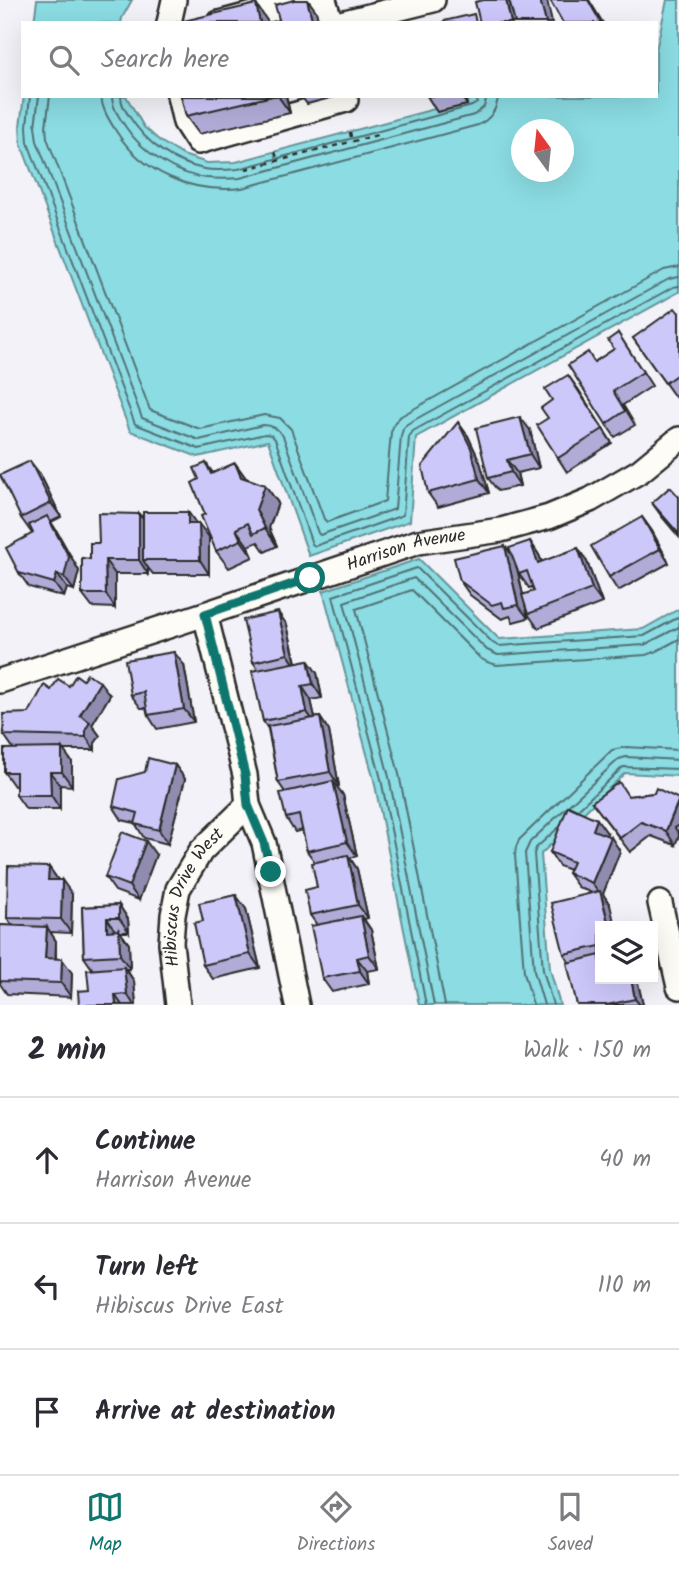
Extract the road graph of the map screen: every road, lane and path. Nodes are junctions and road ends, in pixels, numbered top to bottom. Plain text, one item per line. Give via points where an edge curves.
1 (174, 0) edge
2 (306, 0) edge
3 (324, 0) edge
4 (433, 0) edge
5 (169, 21) edge
6 (227, 21) edge
7 (330, 21) edge
8 (349, 21) edge
9 (179, 98) edge
10 (346, 98) edge
11 (350, 132) dead end
12 (380, 134) dead end
13 (352, 142) junction
14 (275, 152) dead end
15 (278, 161) junction
16 (246, 169) dead end
17 (679, 439) edge
18 (205, 614) junction
19 (0, 681) edge
20 (248, 805) junction
21 (660, 903) dead end
22 (679, 987) edge
23 (178, 1005) edge
24 (297, 1005) edge

1 - 5 street
2 - 6 street
3 - 7 street
4 - 8 street
9 - 10 street via 185,122 198,142
11 - 13 path
12 - 13 path
13 - 15 path
14 - 15 path
15 - 16 path
17 - 18 street, Harrison Avenue via 640,471 549,517 500,530 418,542
18 - 19 street, Harrison Avenue
18 - 20 street via 245,775
20 - 23 street, Hibiscus Drive West via 201,851 178,889 171,943
20 - 24 street via 264,843
21 - 22 street

